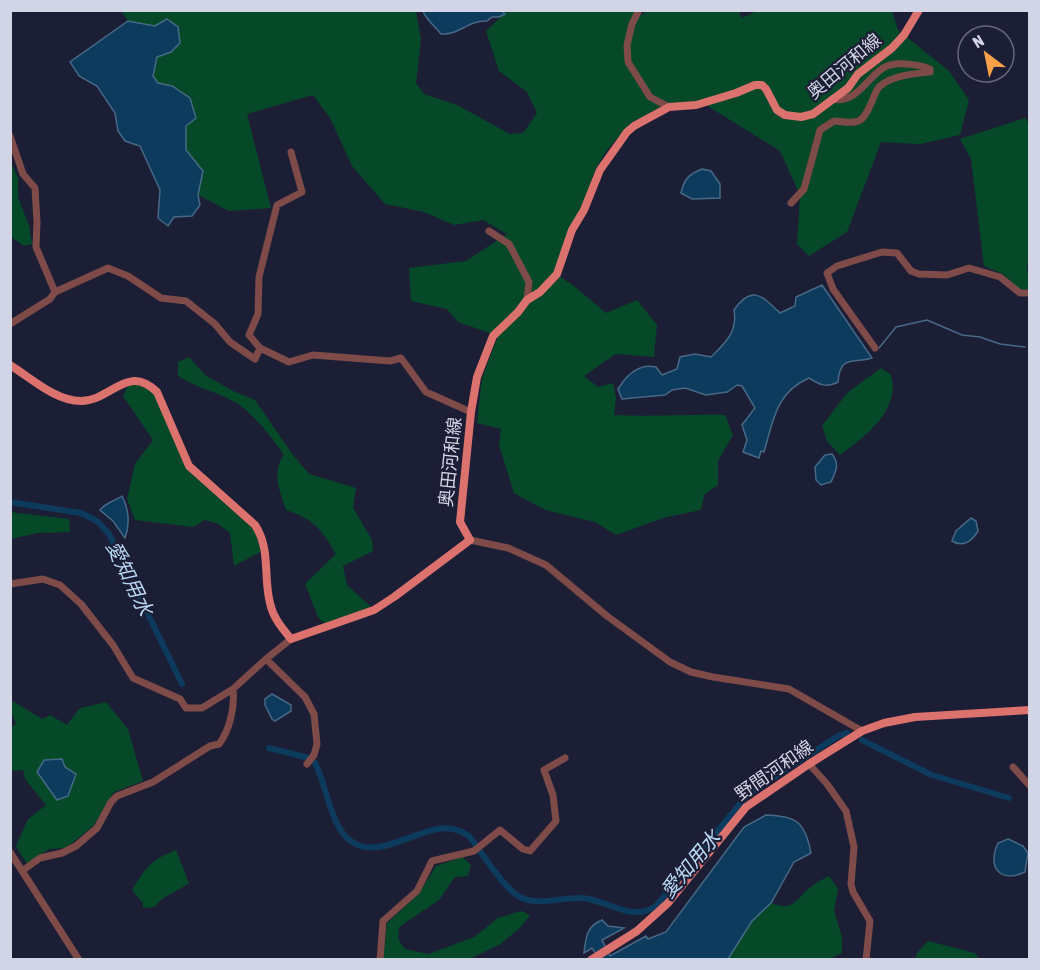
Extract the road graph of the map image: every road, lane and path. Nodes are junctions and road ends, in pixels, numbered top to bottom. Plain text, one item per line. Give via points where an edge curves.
1 (637, 10) edge
2 (919, 10) edge
3 (832, 99) junction
4 (669, 107) junction
5 (10, 136) edge
6 (291, 152) dead end
7 (790, 203) dead end
8 (489, 231) dead end
9 (56, 292) junction
10 (1029, 293) edge
11 (526, 300) junction
12 (10, 324) edge
13 (260, 348) junction
14 (875, 348) dead end
15 (10, 365) edge
16 (471, 412) junction
17 (470, 540) junction
18 (10, 584) edge
19 (291, 639) junction
20 (266, 659) junction
21 (233, 689) junction
22 (1029, 710) edge
23 (862, 731) junction
24 (565, 758) dead end
25 (307, 764) dead end
26 (809, 764) junction
27 (1013, 766) dead end
28 (1029, 786) edge
29 (10, 852) edge
30 (22, 871) junction
31 (592, 958) edge
32 (79, 960) edge
33 (380, 960) edge
34 (866, 960) edge

1 - 4 street via 627,45 628,62 650,97
2 - 3 main road, 奥田河和線 via 904,35
3 - 4 main road, 奥田河和線 via 813,114 785,115 777,110 766,88 755,85 696,105
3 - 7 street via 839,101 862,90 882,68 892,64 930,69 890,79 878,88 865,117 854,123 834,121 820,130 804,189
4 - 11 main road, 奥田河和線 via 634,126 610,153 572,230 557,274
5 - 9 street via 22,174 36,188 36,247
6 - 13 street via 302,192 277,205 259,277 258,314 249,335
8 - 11 street via 509,243 529,282
9 - 12 street
9 - 13 street via 108,268 161,298 186,301 230,342 255,359
10 - 14 street via 1020,293 1000,277 969,268 947,275 919,274 911,271 897,253 882,252 837,266 827,273 833,289
11 - 16 main road, 奥田河和線 via 494,336 477,377
13 - 16 street via 289,362 313,355 390,361 401,358 426,392
15 - 19 main road via 59,397 80,401 92,400 131,380 148,382 157,392 189,466 262,535 270,603 278,623
16 - 17 main road, 奥田河和線 via 460,522
17 - 19 main road via 374,610
17 - 23 street via 508,548 546,565 670,662 713,677 789,689
18 - 21 street via 43,579 60,585 81,604 133,678 180,699 186,708 202,708
19 - 20 street
20 - 21 street
20 - 25 street via 305,697 314,714 317,744
21 - 30 street via 230,721 219,744 153,782 117,796 96,828 82,841 68,851 40,858
22 - 23 main road, 野間河和線 via 915,717
23 - 26 main road, 野間河和線
24 - 33 street via 544,770 553,795 556,821 535,846 530,851 523,849 500,830 474,851 432,861 417,891 383,921
26 - 31 main road, 野間河和線 via 746,807 668,903 637,931
26 - 34 street via 846,811 854,848 851,885 870,921
27 - 28 street
29 - 30 street
30 - 32 street

